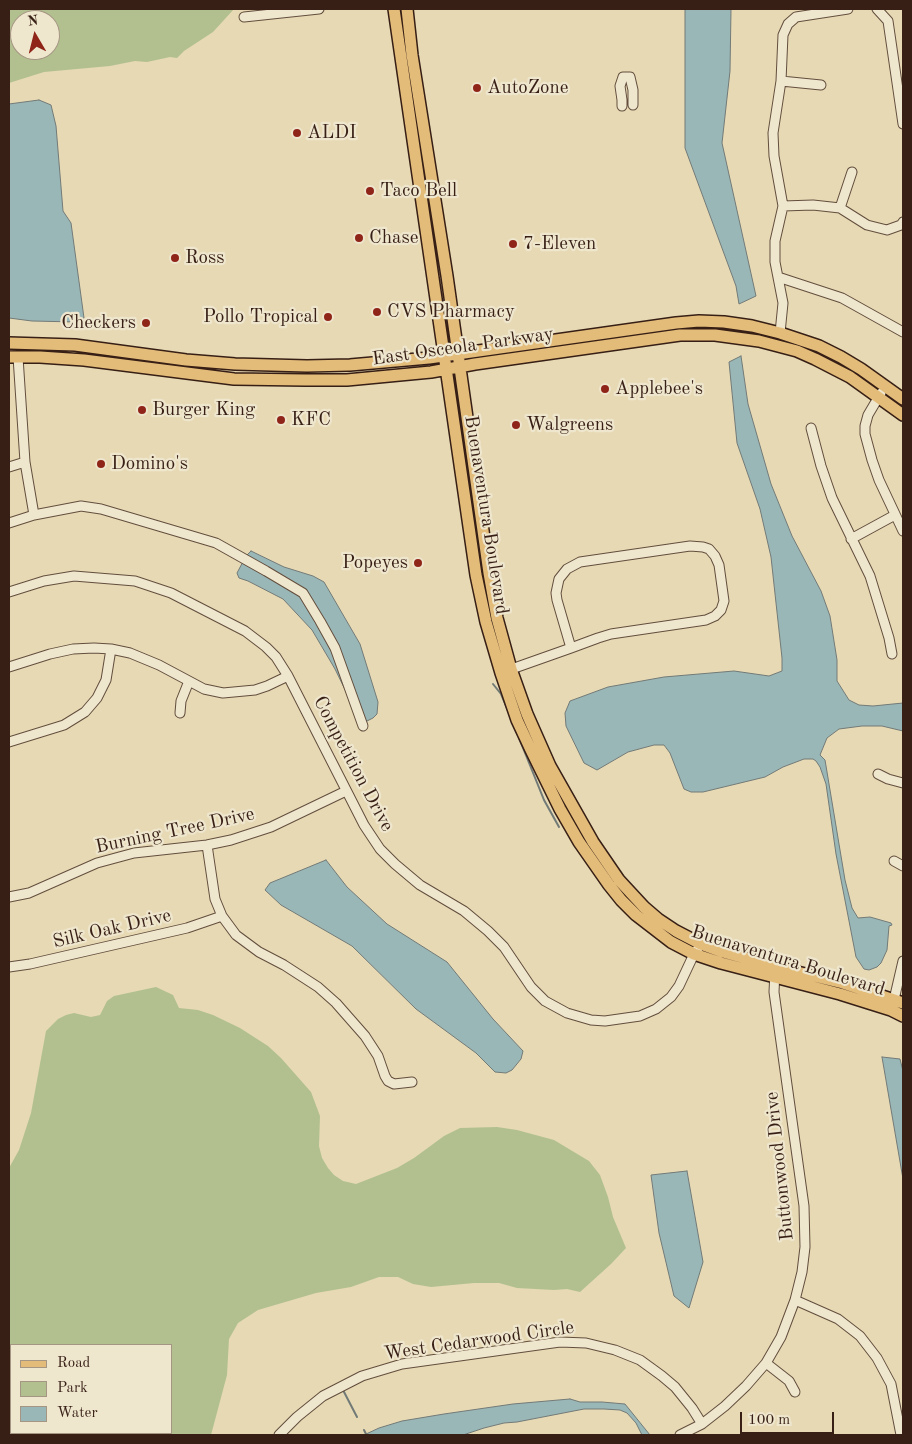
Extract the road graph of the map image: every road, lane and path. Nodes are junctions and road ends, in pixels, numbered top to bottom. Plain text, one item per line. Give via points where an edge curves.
1 (319, 9) edge
2 (394, 9) edge
3 (407, 9) edge
4 (848, 9) edge
5 (877, 9) edge
6 (244, 17) dead end
7 (404, 36) junction
8 (781, 81) junction
9 (821, 85) dead end
10 (633, 104) dead end
11 (622, 106) dead end
12 (903, 124) edge
13 (425, 134) junction
14 (412, 135) junction
15 (852, 172) dead end
16 (783, 206) junction
17 (840, 208) junction
18 (903, 222) edge
19 (778, 277) junction
20 (649, 327) junction
21 (903, 332) edge
22 (780, 333) junction
23 (715, 335) junction
24 (646, 340) junction
25 (9, 343) edge
26 (458, 354) junction
27 (443, 356) junction
28 (13, 357) edge
29 (186, 360) junction
30 (460, 367) junction
31 (445, 369) junction
32 (184, 373) junction
33 (886, 386) junction
34 (878, 397) junction
35 (903, 399) edge
36 (903, 415) edge
37 (811, 428) dead end
38 (25, 462) junction
39 (9, 467) edge
40 (481, 512) junction
41 (466, 513) junction
42 (34, 515) junction
43 (896, 515) junction
44 (9, 523) edge
45 (903, 531) edge
46 (851, 539) junction
47 (9, 592) edge
48 (571, 648) junction
49 (111, 649) junction
50 (892, 654) dead end
51 (9, 667) edge
52 (506, 671) junction
53 (288, 676) junction
54 (189, 682) junction
55 (180, 713) dead end
56 (363, 726) dead end
57 (9, 742) edge
58 (878, 774) dead end
59 (903, 783) edge
60 (346, 791) junction
61 (207, 844) junction
62 (894, 861) dead end
63 (903, 866) edge
64 (9, 897) edge
65 (222, 916) junction
66 (698, 949) junction
67 (903, 961) edge
68 (9, 967) edge
69 (775, 971) junction
70 (896, 1004) edge
71 (903, 1016) edge
72 (412, 1082) dead end
73 (795, 1300) junction
74 (766, 1363) junction
75 (795, 1392) dead end
76 (702, 1424) junction
77 (279, 1435) edge
78 (680, 1435) edge
79 (901, 1435) edge

1 - 6 street
2 - 7 main road
3 - 7 main road
4 - 8 street via 796,17 788,24 783,35
5 - 12 street via 888,21
7 - 13 main road, Buenaventura Boulevard
7 - 14 main road, Buenaventura Boulevard
8 - 9 street
8 - 16 street via 773,133
10 - 11 street via 630,77 623,77 620,86
13 - 14 street
13 - 26 main road, Buenaventura Boulevard
14 - 27 main road, Buenaventura Boulevard
15 - 17 street
16 - 17 street via 813,204
16 - 19 street via 775,241
17 - 18 street via 867,225 886,230
19 - 21 street via 842,298
19 - 22 street via 783,303
20 - 22 main road, East Osceola Parkway via 707,322 752,326
20 - 24 street
20 - 26 main road, East Osceola Parkway
22 - 23 main road via 769,336 736,331
22 - 33 main road, East Osceola Parkway via 841,357
23 - 24 main road, East Osceola Parkway via 680,335
23 - 34 main road, East Osceola Parkway via 759,341 797,351 850,377
24 - 30 main road, East Osceola Parkway
25 - 29 main road, East Osceola Parkway via 75,345
26 - 27 main road, East Osceola Parkway
26 - 30 main road, Buenaventura Boulevard
27 - 29 main road, East Osceola Parkway via 386,363 307,366
27 - 31 main road, Buenaventura Boulevard
28 - 32 main road, East Osceola Parkway via 84,360
28 - 38 street
29 - 32 street
30 - 31 main road, East Osceola Parkway
30 - 40 main road, Buenaventura Boulevard
31 - 32 main road, East Osceola Parkway via 371,378 305,380 234,379
31 - 41 main road, Buenaventura Boulevard
33 - 34 street
33 - 35 main road, East Osceola Parkway
34 - 36 main road, East Osceola Parkway
34 - 43 street via 866,420 865,434 879,480
37 - 46 street via 832,498
38 - 39 street
38 - 42 street
40 - 41 street
40 - 52 main road, Buenaventura Boulevard via 488,573
41 - 52 main road, Buenaventura Boulevard via 486,622
42 - 44 street
42 - 56 street via 81,506 127,516 216,543 303,593 335,648
43 - 45 street
43 - 46 street
46 - 50 street via 870,576
47 - 53 street, Competition Drive via 74,576 135,580 171,592 245,631 276,657
48 - 48 street via 611,634 715,616 724,601 718,560 709,549 698,546 573,564 562,574 556,592
48 - 52 street
49 - 51 street via 73,649
49 - 54 street via 159,665
49 - 57 street via 106,680 85,712 64,725
52 - 66 main road, Buenaventura Boulevard via 550,766 593,842 619,880 644,907
53 - 54 street via 267,686 241,692 223,693
53 - 60 street, Competition Drive
54 - 55 street via 180,701
58 - 59 street
60 - 61 street, Burning Tree Drive via 271,827 232,840
60 - 66 street, Competition Drive via 380,849 420,885 464,911 488,930 504,947 531,987 545,1001 567,1013 605,1021 640,1016 656,1009 679,986
61 - 64 street, Burning Tree Drive via 134,853 97,862 29,893
61 - 65 street
62 - 63 street
65 - 68 street, Silk Oak Drive via 188,928
65 - 72 street via 236,935 318,987 336,1003 365,1036 388,1081 394,1084
66 - 69 main road, Buenaventura Boulevard
67 - 70 street
69 - 70 main road, Buenaventura Boulevard via 844,983
69 - 73 street, Buttonwood Drive via 774,992 804,1206 805,1247
70 - 71 main road, Buenaventura Boulevard
73 - 74 street, Buttonwood Drive via 781,1337
73 - 79 street via 838,1320 860,1336 891,1384
74 - 75 street via 789,1381
74 - 76 street, Buttonwood Drive via 746,1386
76 - 77 street, West Cedarwood Circle via 675,1387 640,1360 586,1343 560,1342 402,1364 362,1376 323,1396
76 - 78 street, Buttonwood Drive

